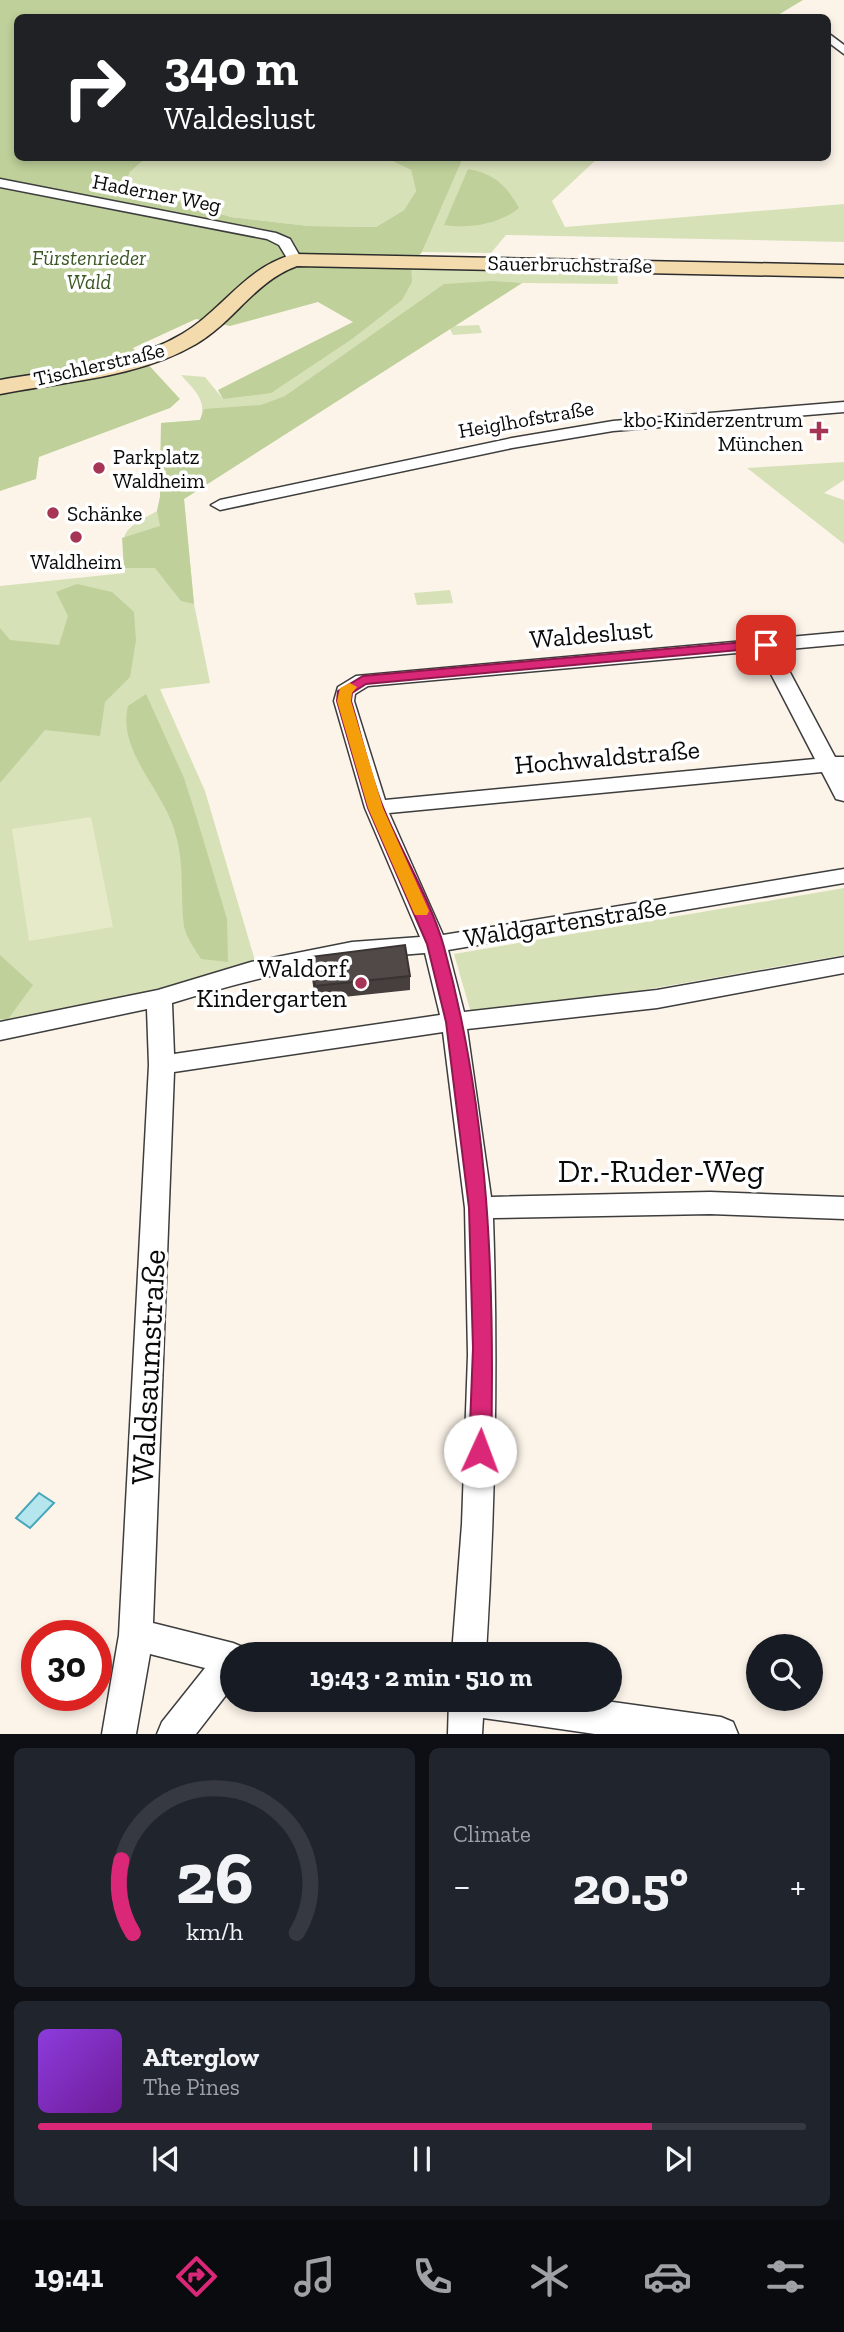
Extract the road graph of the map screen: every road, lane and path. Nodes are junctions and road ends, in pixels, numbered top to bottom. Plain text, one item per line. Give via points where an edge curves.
1 (831, 39) edge
2 (844, 51) edge
3 (0, 183) edge
4 (295, 260) junction
5 (844, 271) edge
6 (0, 387) edge
7 (844, 407) edge
8 (220, 505) dead end
9 (844, 638) edge
10 (766, 645) junction
11 (836, 764) edge
12 (844, 794) edge
13 (376, 808) junction
14 (844, 876) edge
15 (435, 944) junction
16 (844, 965) edge
17 (159, 998) junction
18 (454, 1022) junction
19 (0, 1031) edge
20 (162, 1065) junction
21 (479, 1208) junction
22 (844, 1208) edge
23 (136, 1635) junction
24 (470, 1642) edge
25 (220, 1656) edge
26 (220, 1675) edge
27 (466, 1712) edge
28 (561, 1712) edge
29 (119, 1734) edge
30 (173, 1734) edge
31 (465, 1734) edge
32 (721, 1734) edge

1 - 2 street
3 - 4 street, Haderner Weg via 271,236 285,242
4 - 5 street, Sauerbruchstraße
4 - 6 street, Tischlerstraße via 267,272 208,328 167,351
7 - 8 street, Heiglhofstraße via 613,426
9 - 10 street, Waldeslust
10 - 11 street
10 - 13 street, Waldeslust via 363,680 345,691 344,701
11 - 12 street
11 - 13 street, Hochwaldstraße
13 - 15 street
14 - 15 street, Waldgartenstraße
15 - 17 street, Waldgartenstraße via 352,950 251,970
15 - 18 street
16 - 18 street via 657,999
17 - 19 street, Waldgartenstraße
17 - 20 street, Waldsaumstraße
18 - 20 street
18 - 21 street
20 - 23 street, Waldsaumstraße
21 - 22 street, Dr.-Ruder-Weg via 710,1203
21 - 24 street via 483,1367
23 - 25 street
23 - 29 street, Waldsaumstraße
26 - 30 street
27 - 31 street
28 - 32 street

